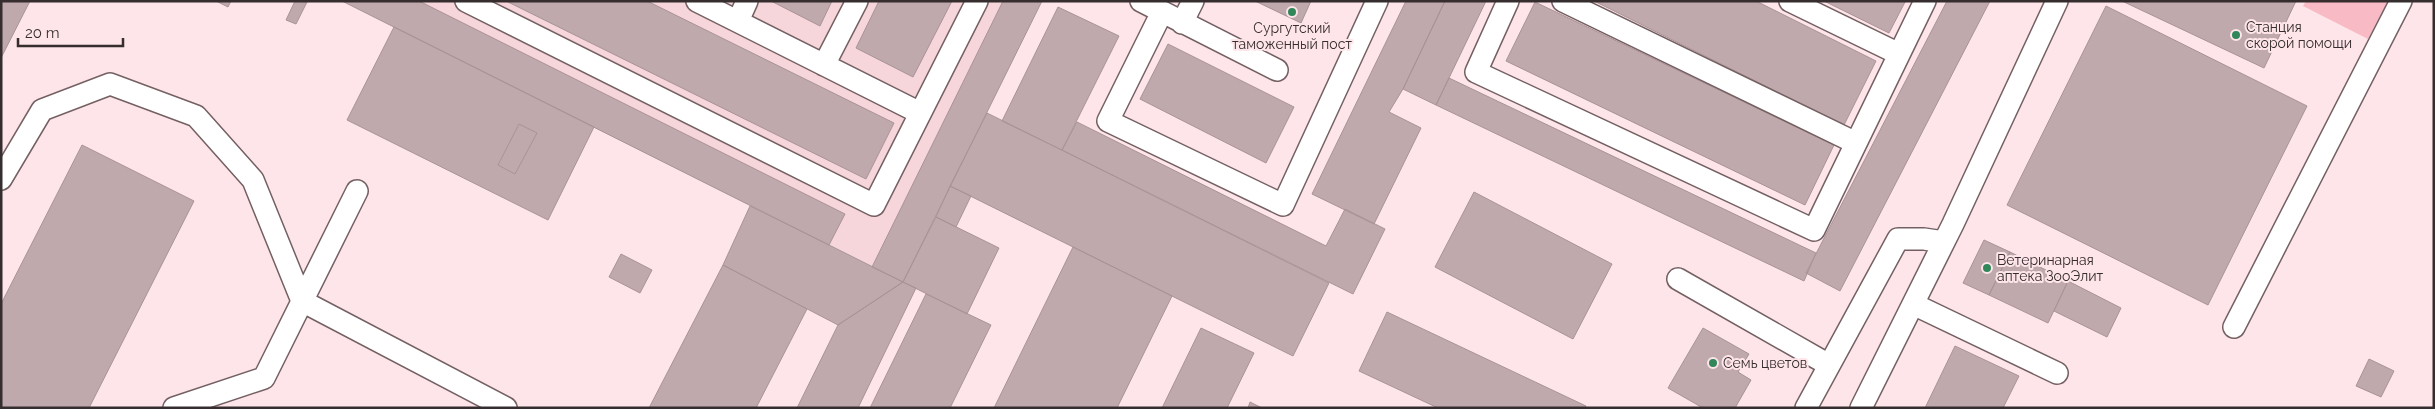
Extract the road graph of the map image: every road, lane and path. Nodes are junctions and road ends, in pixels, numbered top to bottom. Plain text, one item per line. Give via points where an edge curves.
1 (466, 1) edge
2 (697, 1) edge
3 (747, 1) edge
4 (857, 1) edge
5 (977, 1) edge
6 (1141, 1) edge
7 (1192, 1) edge
8 (1377, 1) edge
9 (1508, 1) edge
10 (1563, 1) edge
11 (1790, 1) edge
12 (1925, 1) edge
13 (2057, 1) edge
14 (2402, 1) edge
15 (1162, 12) junction
16 (738, 21) junction
17 (1182, 23) junction
18 (1899, 54) junction
19 (824, 65) junction
20 (1277, 70) dead end
21 (920, 114) junction
22 (1856, 143) junction
23 (1, 179) edge
24 (357, 192) dead end
25 (1944, 242) junction
26 (1678, 279) dead end
27 (302, 301) junction
28 (1913, 304) junction
29 (2234, 327) dead end
30 (1829, 365) junction
31 (2057, 373) dead end
32 (174, 408) edge
33 (506, 408) edge
34 (1806, 408) edge
35 (1861, 408) edge

1 - 21 lane via 874,205
2 - 16 lane
3 - 16 lane
4 - 19 lane
5 - 21 lane
6 - 15 lane
7 - 17 lane
8 - 15 lane via 1283,205 1108,121
9 - 22 lane via 1476,72 1814,230
10 - 22 lane
11 - 18 lane
12 - 18 lane
13 - 25 lane
14 - 29 lane
15 - 17 lane
16 - 19 lane
17 - 20 lane
18 - 22 lane
19 - 21 lane
23 - 27 lane via 42,110 110,84 196,116 253,180
24 - 27 lane
25 - 28 lane
25 - 30 lane via 1898,240
26 - 30 lane
27 - 32 lane via 264,378
27 - 33 lane
28 - 31 lane
28 - 35 lane
30 - 34 lane

